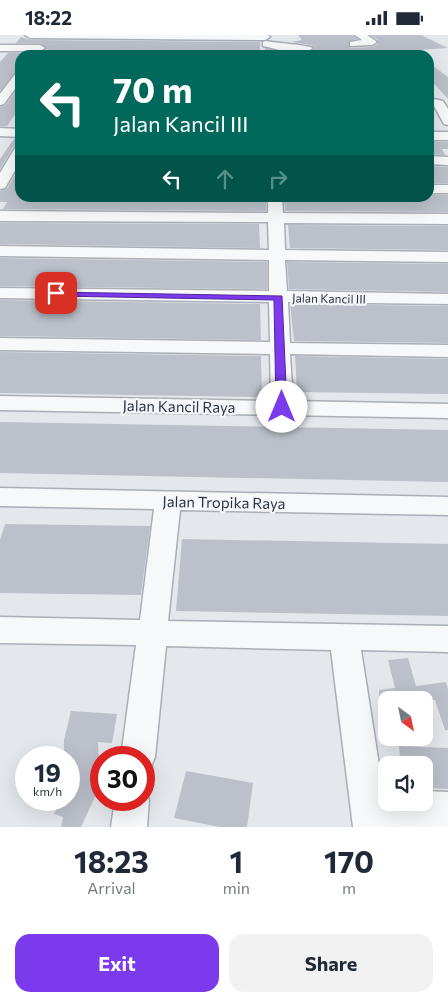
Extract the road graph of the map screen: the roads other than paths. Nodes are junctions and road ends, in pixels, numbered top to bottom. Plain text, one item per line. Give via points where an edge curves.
1 (30, 35) edge
2 (49, 35) edge
3 (88, 35) edge
4 (360, 35) edge
5 (354, 44) dead end
6 (264, 45) edge
7 (81, 47) dead end
8 (0, 48) edge
9 (308, 48) dead end
10 (18, 50) edge
11 (38, 50) edge
12 (15, 81) edge
13 (4, 92) edge
14 (0, 102) edge
15 (434, 102) edge
16 (434, 117) edge
17 (447, 119) edge
18 (0, 132) edge
19 (15, 133) edge
20 (434, 136) edge
21 (448, 136) edge
22 (15, 155) edge
23 (0, 156) edge
24 (434, 160) edge
25 (15, 161) edge
26 (448, 161) edge
27 (0, 184) edge
28 (15, 184) edge
29 (434, 189) edge
30 (448, 189) edge
31 (276, 202) edge
32 (0, 215) edge
33 (277, 218) junction
34 (448, 219) edge
35 (0, 251) edge
36 (277, 255) junction
37 (448, 257) edge
38 (0, 293) edge
39 (279, 297) junction
40 (448, 299) edge
41 (0, 344) edge
42 (281, 348) junction
43 (448, 351) edge
44 (0, 403) edge
45 (282, 407) junction
46 (448, 411) edge
47 (0, 497) edge
48 (168, 501) junction
49 (448, 505) edge
50 (0, 630) edge
51 (154, 633) junction
52 (344, 637) junction
53 (448, 639) edge
54 (139, 746) edge
55 (448, 810) edge
56 (131, 811) edge
57 (370, 817) edge
58 (129, 827) edge

1 - 2 street
2 - 3 street
2 - 11 street
3 - 6 street
3 - 7 street
4 - 5 street via 372,42
6 - 9 street
8 - 10 street
12 - 13 street
13 - 14 street
15 - 17 street via 439,103
16 - 17 street
18 - 19 street
20 - 21 street
22 - 23 street
24 - 26 street
25 - 27 street
27 - 28 street
29 - 30 street
31 - 33 street
32 - 33 street
33 - 34 street
33 - 36 street
35 - 36 street
36 - 37 street
36 - 39 street
38 - 39 street, Jalan Kancil III
39 - 40 street, Jalan Kancil III
39 - 42 street
41 - 42 street
42 - 43 street
42 - 45 street
44 - 45 street, Jalan Kancil Raya
45 - 46 street, Jalan Kancil Raya
47 - 48 street, Jalan Tropika Raya
48 - 49 street, Jalan Tropika Raya
48 - 51 street
50 - 51 street
51 - 52 street
51 - 54 street
52 - 53 street
52 - 57 street
55 - 57 street
56 - 58 street

